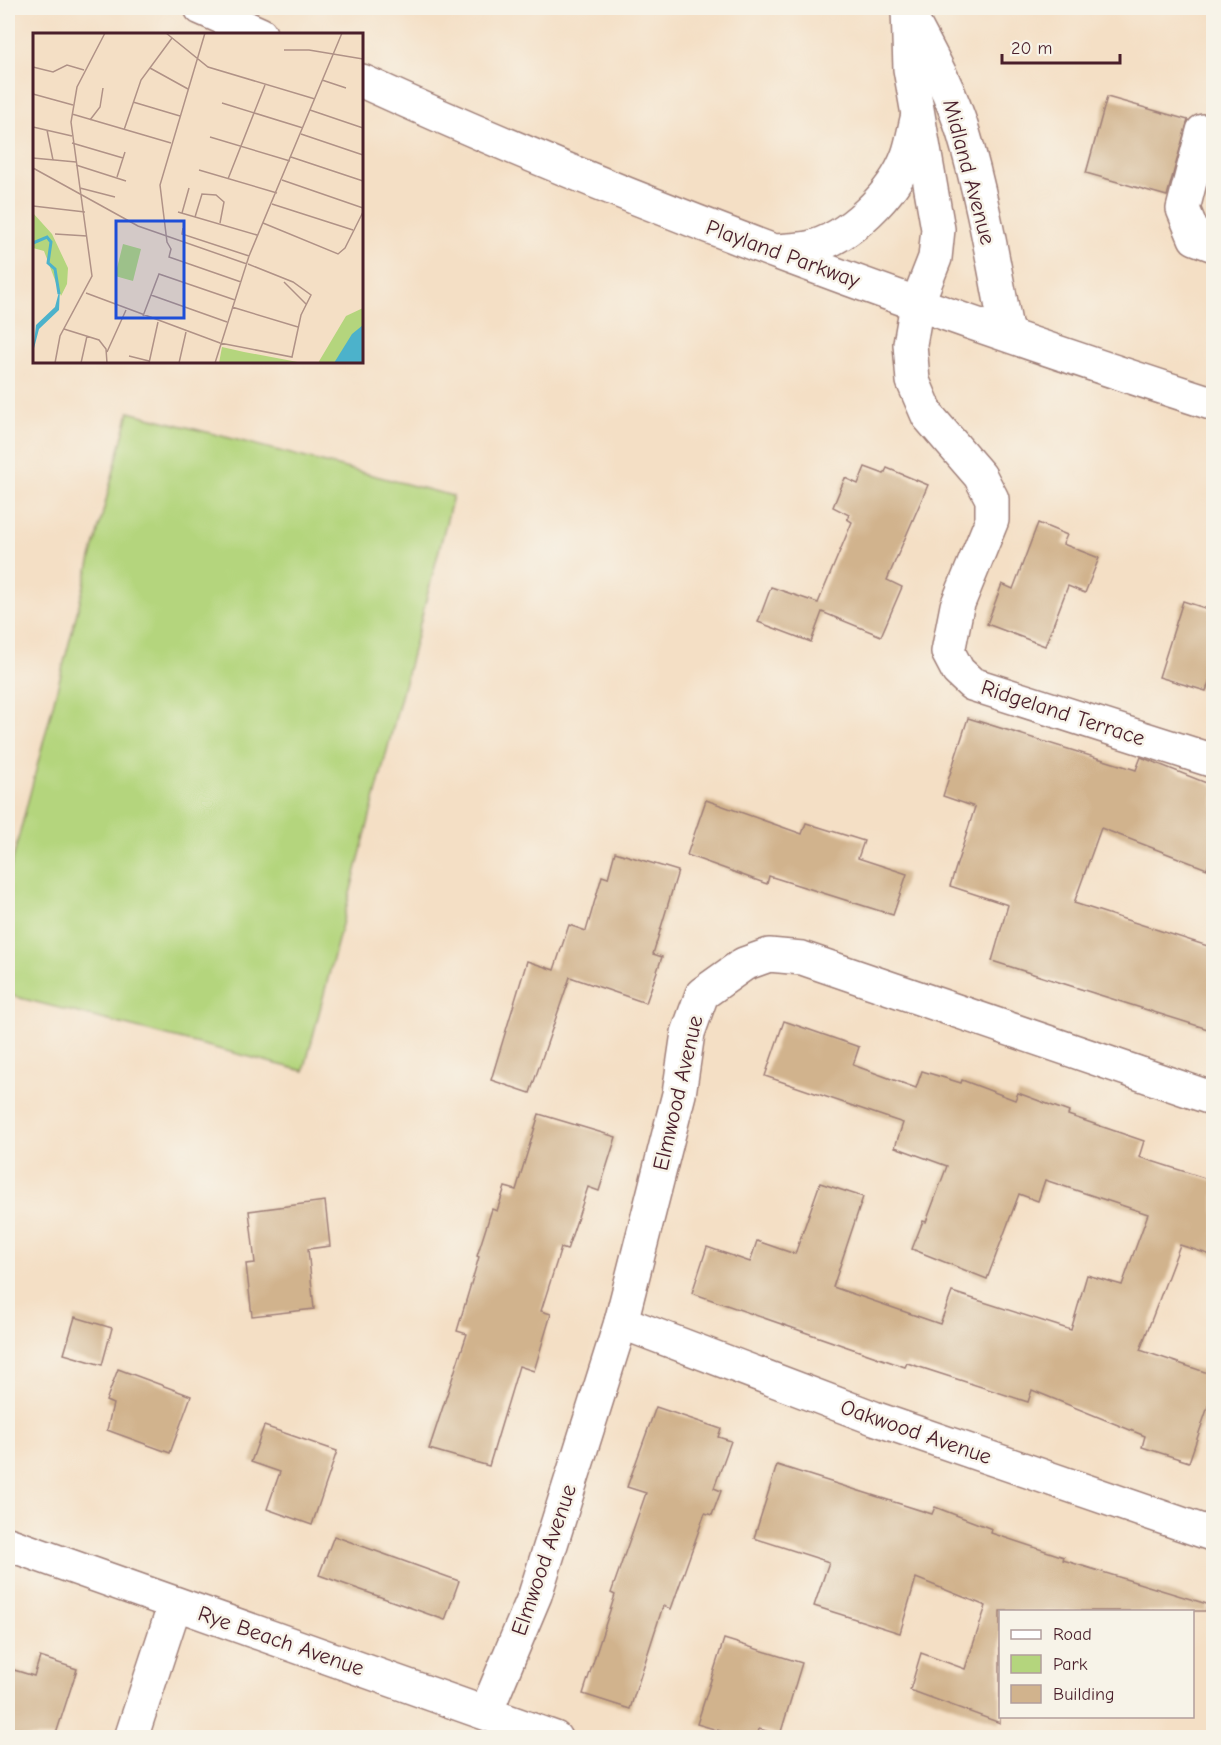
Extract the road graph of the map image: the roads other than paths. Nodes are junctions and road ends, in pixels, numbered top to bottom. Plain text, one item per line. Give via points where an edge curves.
1 (201, 8) edge
2 (909, 12) edge
3 (258, 33) edge
4 (363, 81) edge
5 (917, 119) junction
6 (1203, 131) dead end
7 (1214, 245) edge
8 (771, 251) junction
9 (917, 304) junction
10 (1007, 334) junction
11 (1214, 404) edge
12 (1214, 761) edge
13 (1214, 1099) edge
14 (621, 1322) junction
15 (1214, 1535) edge
16 (8, 1544) edge
17 (175, 1604) junction
18 (486, 1712) junction
19 (131, 1737) edge
20 (555, 1737) edge

1 - 3 street
2 - 5 street, Midland Avenue via 910,69
2 - 10 street, Midland Avenue via 941,73 963,131 983,209
4 - 8 street, Playland Parkway via 650,204
5 - 8 street via 908,157 886,191 861,219 835,237 808,248
5 - 9 street, Midland Avenue via 938,229 935,258
6 - 7 street via 1183,209 1195,238
8 - 9 street, Playland Parkway
9 - 10 street, Playland Parkway
9 - 12 street, Ridgeland Terrace via 910,344 913,381 928,416 980,476 992,499 992,520 951,628 948,652 958,671 972,684
10 - 11 street, Playland Parkway
13 - 14 street, Elmwood Avenue via 802,958 769,955 744,963 702,994 688,1033 679,1094
14 - 15 street, Oakwood Avenue via 874,1418
14 - 18 street, Elmwood Avenue via 535,1595
16 - 17 street, Rye Beach Avenue
17 - 18 street, Rye Beach Avenue
17 - 19 street
18 - 20 street, Rye Beach Avenue

